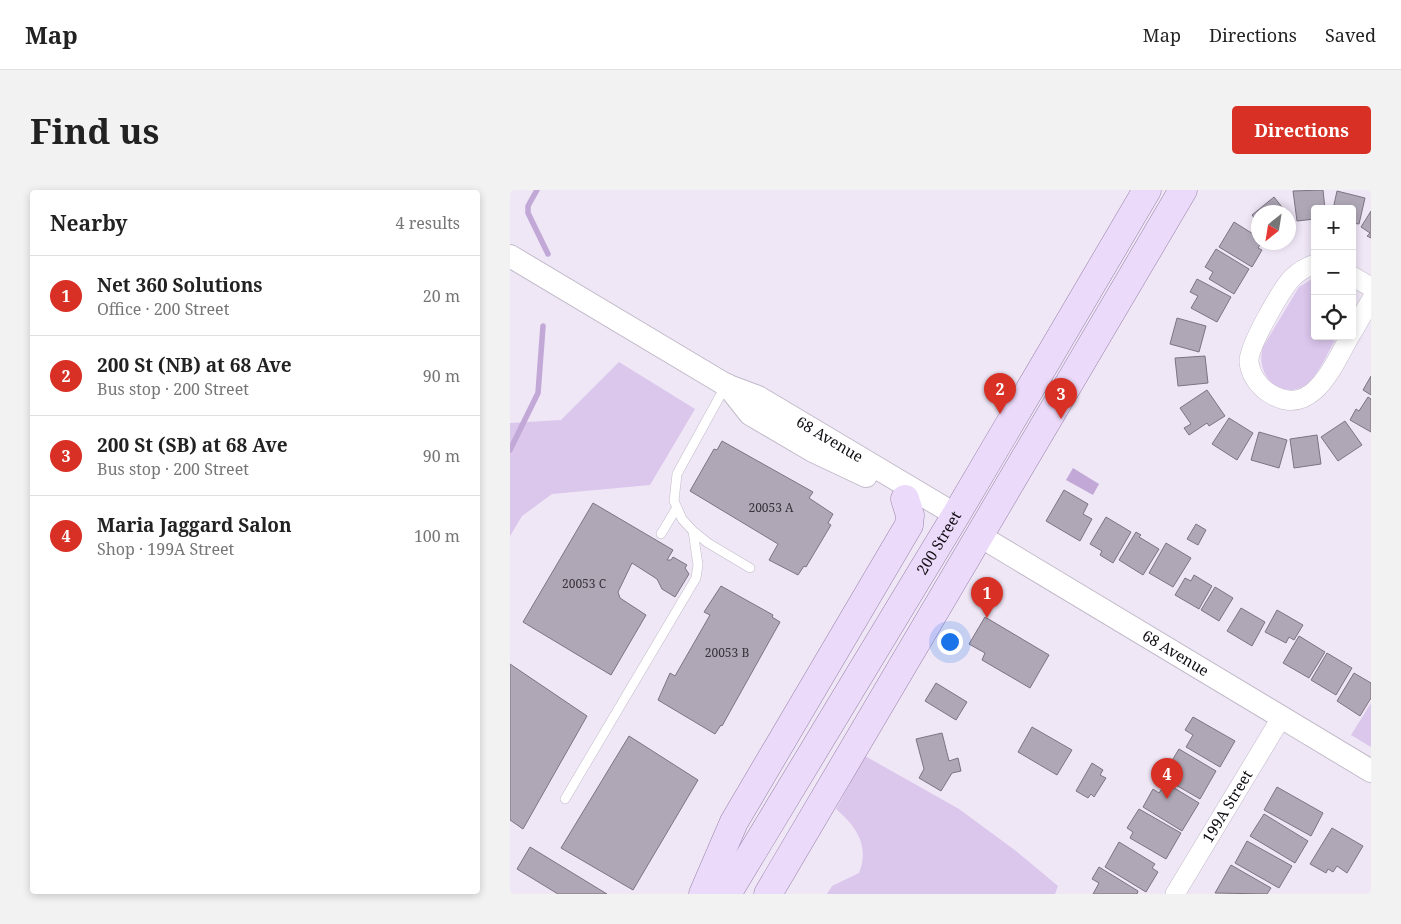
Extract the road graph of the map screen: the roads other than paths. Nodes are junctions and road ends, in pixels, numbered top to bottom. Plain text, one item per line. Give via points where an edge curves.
1 (1146, 190) edge
2 (1183, 190) edge
3 (510, 256) edge
4 (1311, 266) edge
5 (1356, 279) edge
6 (1371, 288) edge
7 (1371, 300) edge
8 (1356, 326) edge
9 (1348, 340) edge
10 (726, 385) junction
11 (905, 499) joint
12 (676, 509) junction
13 (956, 515) junction
14 (693, 530) junction
15 (661, 534) dead end
16 (980, 536) junction
17 (750, 568) dead end
18 (1281, 718) junction
19 (1371, 771) edge
20 (565, 799) dead end
21 (703, 894) edge
22 (727, 894) edge
23 (768, 894) edge
24 (1175, 894) edge

1 - 13 main road, 200 Street
2 - 16 main road, 200 Street
3 - 10 street, 68 Avenue
4 - 9 street via 1290,280 1256,339 1249,362 1253,375 1272,395 1293,400 1305,398 1323,382
5 - 6 street
7 - 8 street
10 - 11 street, 68 Avenue via 750,414
10 - 12 lane via 677,474
10 - 13 street, 68 Avenue via 758,397
11 - 21 main road via 910,515 908,525 734,822
12 - 14 lane
12 - 15 lane
13 - 22 main road, 200 Street
14 - 17 lane
14 - 20 lane via 698,565 696,578
16 - 18 street, 68 Avenue via 1184,656
16 - 23 main road, 200 Street
18 - 19 street, 68 Avenue
18 - 24 street, 199A Street

